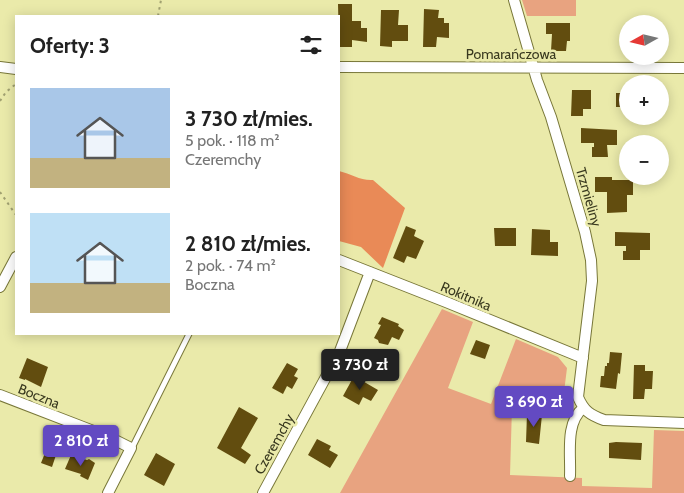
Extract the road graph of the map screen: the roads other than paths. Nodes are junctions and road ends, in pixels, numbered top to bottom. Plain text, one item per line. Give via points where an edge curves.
1 (514, 0) edge
2 (0, 67) edge
3 (340, 67) edge
4 (534, 68) junction
5 (684, 68) edge
6 (15, 69) edge
7 (15, 259) edge
8 (340, 260) edge
9 (370, 272) junction
10 (0, 287) edge
11 (188, 335) edge
12 (583, 358) junction
13 (0, 395) edge
14 (582, 408) junction
15 (684, 423) edge
16 (132, 448) junction
17 (570, 476) dead end
18 (108, 493) edge
19 (263, 493) edge

1 - 4 street, Trzmieliny
2 - 6 street
3 - 4 street, Pomarańczowa
4 - 5 street, Pomarańczowa
4 - 12 street, Trzmieliny via 551,116 591,260 592,281
7 - 10 street
8 - 9 street, Rokitnika
9 - 12 street, Rokitnika
9 - 19 street, Czeremchy via 340,351
11 - 16 lane
12 - 14 street, Trzmieliny via 578,397
13 - 16 street, Boczna
14 - 15 street via 604,420
14 - 17 street via 571,424
16 - 18 street

